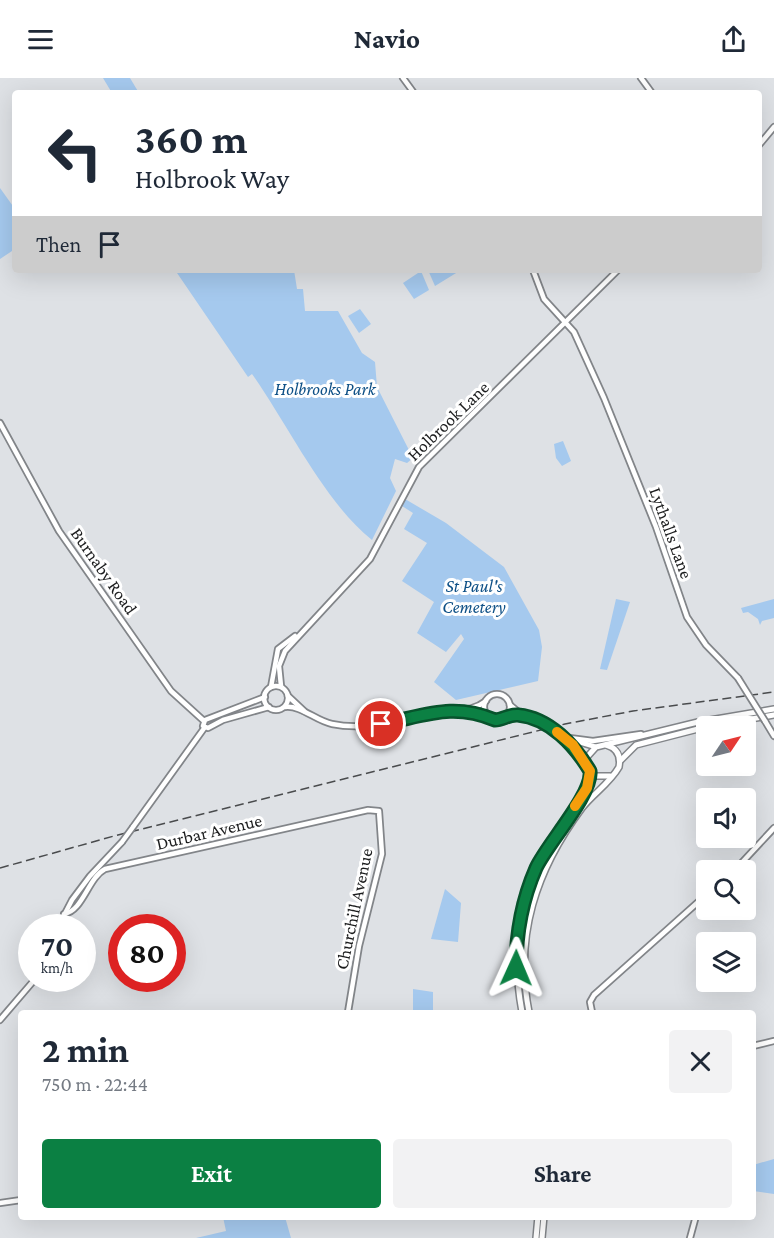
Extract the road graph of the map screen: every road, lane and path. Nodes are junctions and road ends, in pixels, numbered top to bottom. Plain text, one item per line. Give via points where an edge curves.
1 (774, 128) edge
2 (772, 136) edge
3 (534, 273) edge
4 (615, 273) edge
5 (567, 322) junction
6 (0, 423) edge
7 (297, 635) junction
8 (281, 686) junction
9 (271, 687) junction
10 (288, 696) junction
11 (265, 697) junction
12 (486, 701) junction
13 (510, 705) junction
14 (269, 707) junction
15 (285, 707) junction
16 (774, 709) edge
17 (468, 710) junction
18 (308, 714) junction
19 (487, 715) junction
20 (522, 715) junction
21 (774, 715) edge
22 (504, 718) junction
23 (756, 718) edge
24 (208, 722) junction
25 (666, 729) junction
26 (696, 730) edge
27 (560, 734) junction
28 (774, 736) edge
29 (570, 738) junction
30 (606, 745) junction
31 (596, 747) junction
32 (620, 761) junction
33 (589, 770) junction
34 (612, 776) junction
35 (379, 811) joint
36 (774, 828) edge
37 (744, 860) edge
38 (696, 904) edge
39 (64, 914) joint
40 (24, 992) edge
41 (348, 1010) edge
42 (522, 1010) edge
43 (530, 1010) edge
44 (592, 1010) edge
45 (0, 1020) edge
46 (774, 1041) edge
47 (756, 1045) edge
48 (18, 1200) edge
49 (0, 1203) edge
50 (538, 1220) edge
51 (544, 1220) edge
52 (695, 1220) edge
53 (690, 1237) edge
54 (536, 1238) edge
55 (542, 1238) edge

1 - 2 street
3 - 5 street, Lythalls Lane via 544,299
4 - 5 street, Holbrook Lane
5 - 7 street, Holbrook Lane via 419,467 370,560
5 - 28 street, Lythalls Lane, bridge via 631,463 687,617 706,645 738,678
6 - 24 street, Burnaby Road via 60,532 171,691
7 - 8 street, Holbrook Lane via 279,666
7 - 9 street, Holbrook Lane via 278,649
8 - 9 street
8 - 10 street
9 - 11 street
10 - 15 street
10 - 18 street
11 - 14 street
11 - 24 street
12 - 13 street via 500,694
12 - 17 street
12 - 19 street
13 - 20 street
13 - 22 street
14 - 15 street
14 - 24 street
15 - 18 street
16 - 25 highway
17 - 18 street via 358,726 324,722
17 - 19 street
19 - 22 street via 495,720
20 - 22 street
20 - 27 street, bridge
21 - 23 highway
24 - 39 street, bridge via 122,842 93,872
25 - 29 street via 598,740
25 - 30 highway
26 - 32 highway via 636,746
27 - 29 street
27 - 33 street via 573,745
29 - 31 street
30 - 31 highway
30 - 32 highway via 616,751
31 - 33 highway via 587,757
32 - 34 highway
33 - 34 highway via 602,778
33 - 42 highway via 587,788 543,853 526,893 516,953
34 - 43 highway via 563,835 534,893 524,955
35 - 39 street, Durbar Avenue via 368,810 105,869 71,912
35 - 41 street, Churchill Avenue via 382,854 358,946
36 - 37 street
38 - 44 street via 594,995
40 - 45 street
46 - 47 street
48 - 49 street
50 - 54 highway
51 - 55 highway
52 - 53 street

